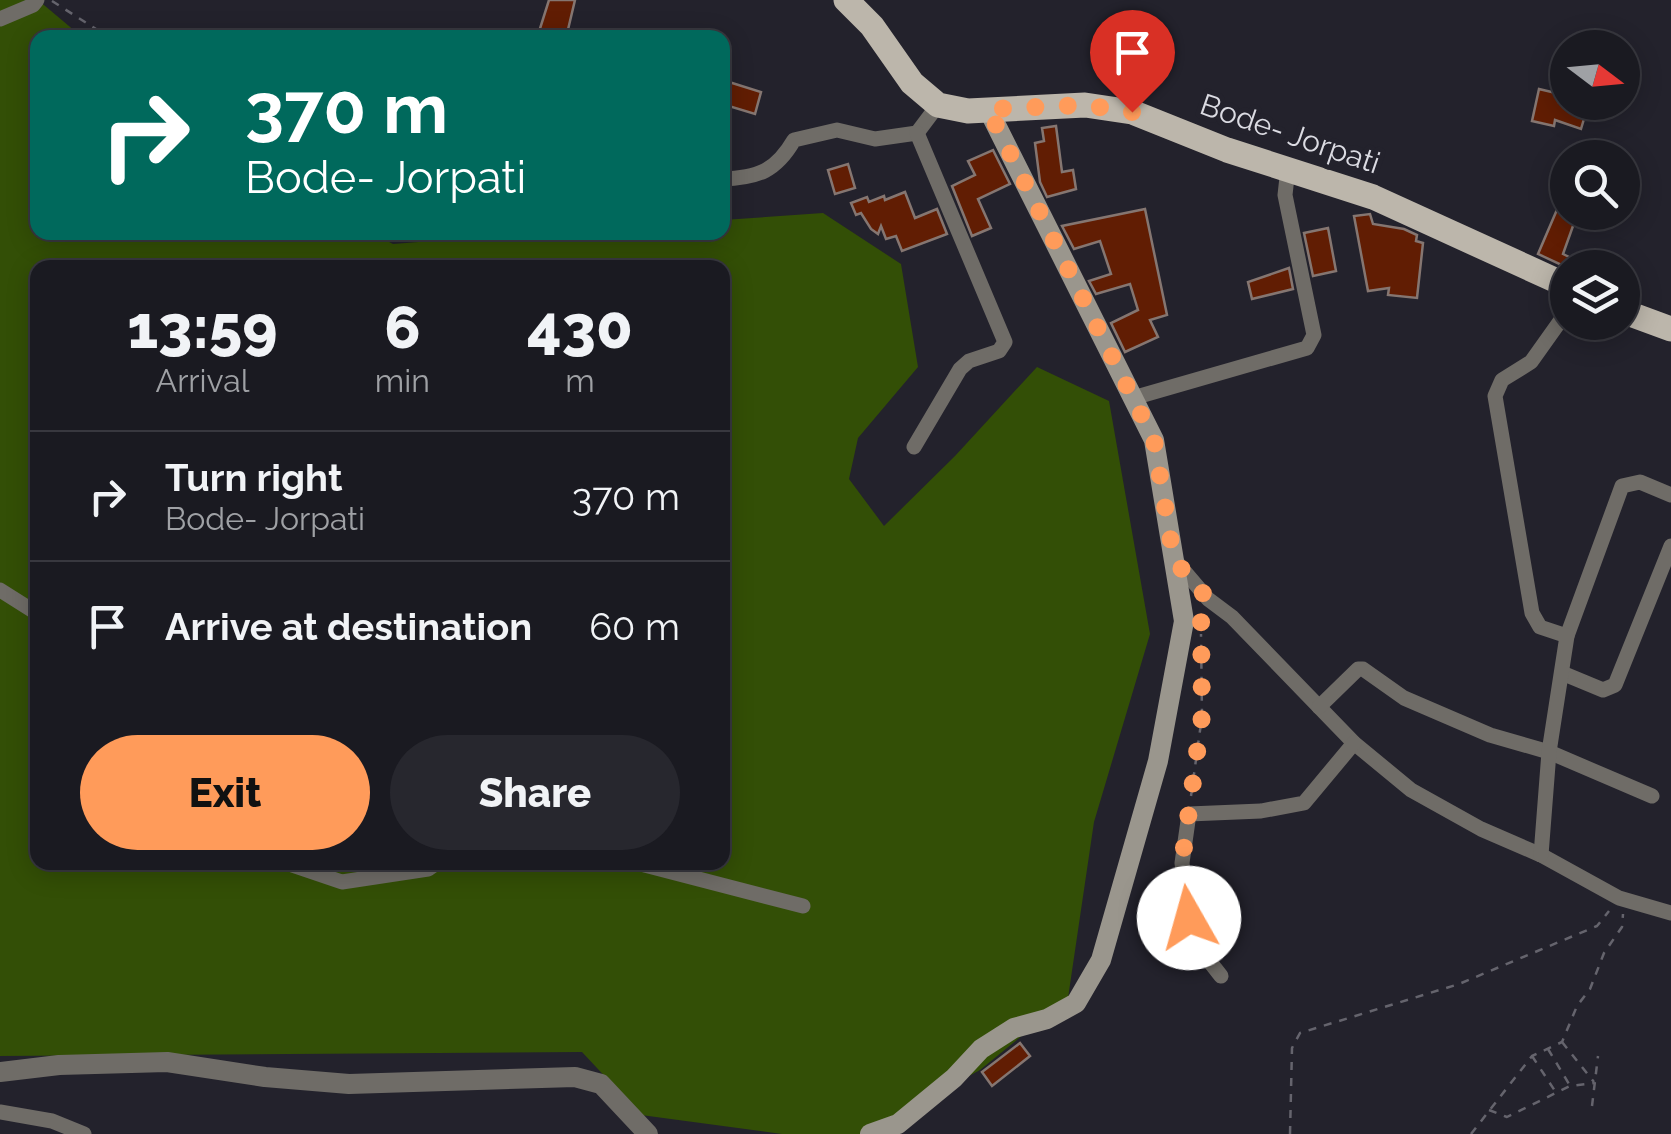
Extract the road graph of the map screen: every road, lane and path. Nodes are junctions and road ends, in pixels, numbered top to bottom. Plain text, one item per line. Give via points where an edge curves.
1 (36, 0) edge
2 (51, 0) edge
3 (846, 0) edge
4 (0, 19) edge
5 (98, 30) edge
6 (938, 104) junction
7 (988, 109) junction
8 (917, 133) junction
9 (1288, 168) junction
10 (730, 179) edge
11 (1550, 278) edge
12 (1640, 318) edge
13 (1671, 329) edge
14 (1550, 336) edge
15 (1133, 398) junction
16 (914, 446) dead end
17 (1671, 496) edge
18 (1671, 546) edge
19 (1174, 560) junction
20 (0, 590) edge
21 (30, 609) edge
22 (1201, 633) dead end
23 (1567, 636) junction
24 (1562, 674) junction
25 (1319, 706) junction
26 (1354, 744) junction
27 (1549, 752) junction
28 (1652, 796) dead end
29 (1189, 814) junction
30 (1541, 854) junction
31 (307, 870) edge
32 (421, 870) edge
33 (664, 870) edge
34 (1619, 898) junction
35 (803, 906) dead end
36 (1671, 913) edge
37 (1221, 976) dead end
38 (1562, 1042) junction
39 (1548, 1049) junction
40 (1532, 1056) junction
41 (1598, 1056) dead end
42 (0, 1072) edge
43 (1594, 1083) junction
44 (1570, 1086) junction
45 (1556, 1093) junction
46 (1592, 1106) dead end
47 (1488, 1110) junction
48 (0, 1112) edge
49 (84, 1134) edge
50 (648, 1134) edge
51 (870, 1134) edge
52 (1290, 1134) edge
53 (1471, 1134) edge

1 - 4 street
2 - 5 path
3 - 6 main road via 912,83
6 - 7 main road, Bode- Jorpati
6 - 8 street
7 - 9 main road, Bode- Jorpati via 1117,108
7 - 15 main road
8 - 10 street via 874,138 837,130 794,140 782,162
8 - 16 street via 1005,342 1000,352 969,360 960,370
9 - 11 main road, Bode- Jorpati via 1373,197
9 - 15 street via 1285,196 1313,342
12 - 13 main road
14 - 23 street via 1532,362 1502,380 1494,396 1532,613 1540,627
15 - 19 main road via 1154,440
17 - 23 street via 1640,482 1622,486
18 - 24 street via 1615,685 1602,690
19 - 25 street
19 - 51 main road via 1181,639 1158,761 1101,960 1076,1003 998,1038 898,1124
20 - 21 street
22 - 29 path via 1202,716
23 - 24 street
24 - 27 street
25 - 26 street
25 - 27 street via 1363,669 1404,698
26 - 29 street via 1304,803
26 - 30 street via 1434,805
27 - 28 street
27 - 30 street
29 - 37 street via 1182,862 1192,939
30 - 34 street
31 - 32 street via 342,882
33 - 35 street
34 - 36 street
34 - 38 path via 1622,927
34 - 52 path via 1598,926 1459,984 1300,1033 1292,1048
38 - 39 path
38 - 43 path
39 - 40 path
39 - 44 path
40 - 45 path
40 - 47 path
41 - 43 path
42 - 50 street via 167,1062 349,1084 576,1078 601,1084
43 - 44 path
43 - 46 path
44 - 45 path
45 - 47 path via 1507,1117
47 - 53 path
48 - 49 street

